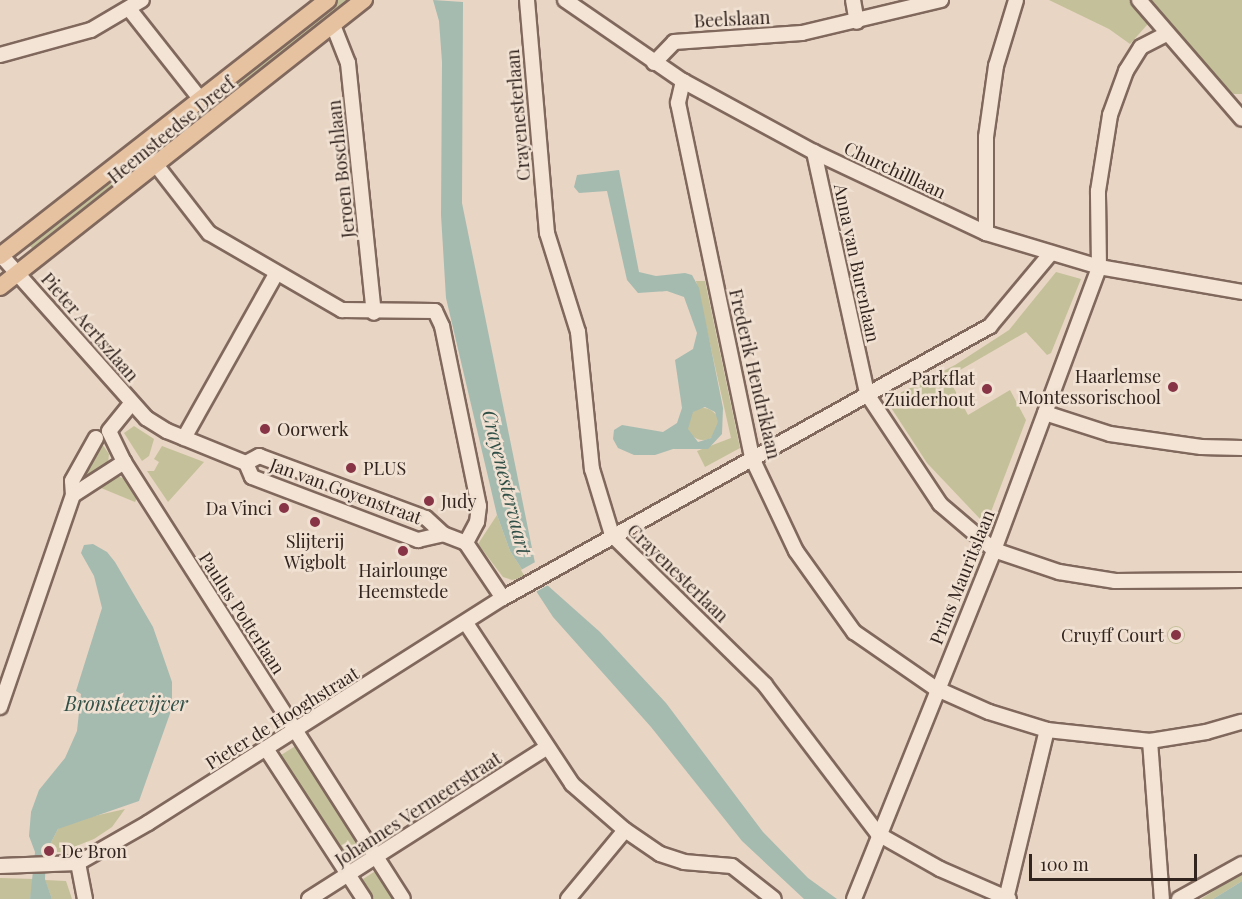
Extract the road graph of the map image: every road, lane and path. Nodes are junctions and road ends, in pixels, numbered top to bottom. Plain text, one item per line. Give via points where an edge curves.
1 (142, 0) edge
2 (328, 0) edge
3 (364, 0) edge
4 (527, 0) edge
5 (565, 0) edge
6 (853, 0) edge
7 (941, 0) edge
8 (1016, 0) edge
9 (1139, 0) edge
10 (130, 10) junction
11 (858, 22) junction
12 (333, 24) junction
13 (1167, 34) junction
14 (0, 55) edge
15 (654, 63) junction
16 (682, 81) junction
17 (201, 100) junction
18 (1242, 119) edge
19 (814, 152) junction
20 (157, 166) junction
21 (986, 233) junction
22 (1051, 254) junction
23 (0, 259) edge
24 (1099, 267) junction
25 (20, 274) junction
26 (276, 274) junction
27 (0, 287) edge
28 (1242, 292) edge
29 (374, 312) junction
30 (867, 394) junction
31 (132, 403) junction
32 (1045, 413) junction
33 (96, 438) dead end
34 (184, 438) junction
35 (1242, 448) edge
36 (752, 458) junction
37 (124, 462) junction
38 (243, 462) junction
39 (73, 495) junction
40 (443, 534) junction
41 (612, 535) junction
42 (466, 543) junction
43 (994, 550) junction
44 (1241, 584) edge
45 (503, 598) junction
46 (466, 623) junction
47 (935, 688) junction
48 (0, 706) edge
49 (1242, 722) edge
50 (1047, 730) junction
51 (296, 731) junction
52 (1150, 741) junction
53 (546, 748) junction
54 (267, 750) junction
55 (625, 830) junction
56 (878, 834) junction
57 (377, 858) junction
58 (78, 863) junction
59 (1242, 864) edge
60 (1, 865) edge
61 (348, 875) junction
62 (573, 898) edge
63 (85, 899) edge
64 (309, 899) edge
65 (364, 899) edge
66 (403, 899) edge
67 (774, 899) edge
68 (854, 899) edge
69 (1008, 899) edge
70 (1162, 899) edge
71 (1179, 899) edge

1 - 10 street
2 - 17 main road, Heemsteedse Dreef
3 - 12 main road, Heemsteedse Dreef
4 - 41 street, Crayenesterlaan via 547,233 578,332 592,469
5 - 15 street, Churchilllaan
6 - 11 street
7 - 11 street, Beelslaan
8 - 21 street via 996,66 986,137
9 - 13 street
10 - 14 street via 91,30
10 - 17 street
11 - 15 street, Beelslaan via 802,33 674,42
12 - 20 main road, Heemsteedse Dreef
12 - 29 street, Jeroen Boschlaan via 348,63
13 - 18 street
13 - 24 street via 1142,47 1126,71 1110,116 1098,191
15 - 16 street, Churchilllaan
16 - 19 street, Churchilllaan
16 - 36 street, Frederik Hendriklaan via 678,103
17 - 23 main road, Heemsteedse Dreef
19 - 21 street, Churchilllaan
19 - 30 street, Anna van Burenlaan
20 - 25 main road, Heemsteedse Dreef
20 - 26 street via 209,233
21 - 22 street, Churchilllaan
22 - 24 street, Churchilllaan
22 - 30 street, Pieter de Hooghstraat via 990,326
23 - 25 street, Pieter Aertszlaan
24 - 28 street, Churchilllaan
24 - 32 street, Prins Mauritslaan
25 - 27 main road, Heemsteedse Dreef
25 - 31 street, Pieter Aertszlaan
26 - 29 street via 342,310
26 - 34 street
29 - 42 street via 435,311 442,326 479,506 477,522
30 - 36 street, Pieter de Hooghstraat
30 - 43 street, Anna van Burenlaan via 940,504
31 - 34 street, Pieter Aertszlaan via 146,418
31 - 37 street, Paulus Potterlaan via 109,431
32 - 35 street via 1110,434 1201,447
32 - 43 street, Prins Mauritslaan
33 - 39 street via 72,480
34 - 38 street, Pieter Aertszlaan
36 - 41 street, Pieter de Hooghstraat
36 - 47 street, Frederik Hendriklaan via 796,551 854,632
37 - 39 street
37 - 51 street, Paulus Potterlaan
38 - 40 street, Jan van Goyenstraat via 260,456 426,518
38 - 40 street, Jan van Goyenstraat via 252,477 418,540
39 - 48 street
40 - 42 street, Jan van Goyenstraat
41 - 45 street, Pieter de Hooghstraat
41 - 56 street, Crayenesterlaan via 765,685
42 - 45 street
43 - 44 street, Anna van Burenlaan via 1059,572 1115,581
43 - 47 street, Prins Mauritslaan
45 - 46 street, Pieter de Hooghstraat
46 - 51 street, Pieter de Hooghstraat
46 - 53 street
47 - 50 street, Frederik Hendriklaan via 989,712
47 - 56 street, Prins Mauritslaan
49 - 52 street, Frederik Hendriklaan
50 - 52 street, Frederik Hendriklaan
50 - 69 street
51 - 54 street, Pieter de Hooghstraat
51 - 57 street, Paulus Potterlaan
52 - 70 street
53 - 55 street via 572,784
53 - 57 street, Johannes Vermeerstraat
54 - 58 street, Pieter de Hooghstraat
54 - 61 street
55 - 62 street
55 - 67 street via 668,857 732,866
56 - 68 street, Prins Mauritslaan
56 - 69 street, Crayenesterlaan via 940,869
57 - 61 street, Johannes Vermeerstraat
57 - 66 street, Paulus Potterlaan
58 - 60 street, Pieter de Hooghstraat
58 - 63 street
59 - 71 street
61 - 64 street, Johannes Vermeerstraat
61 - 65 street

